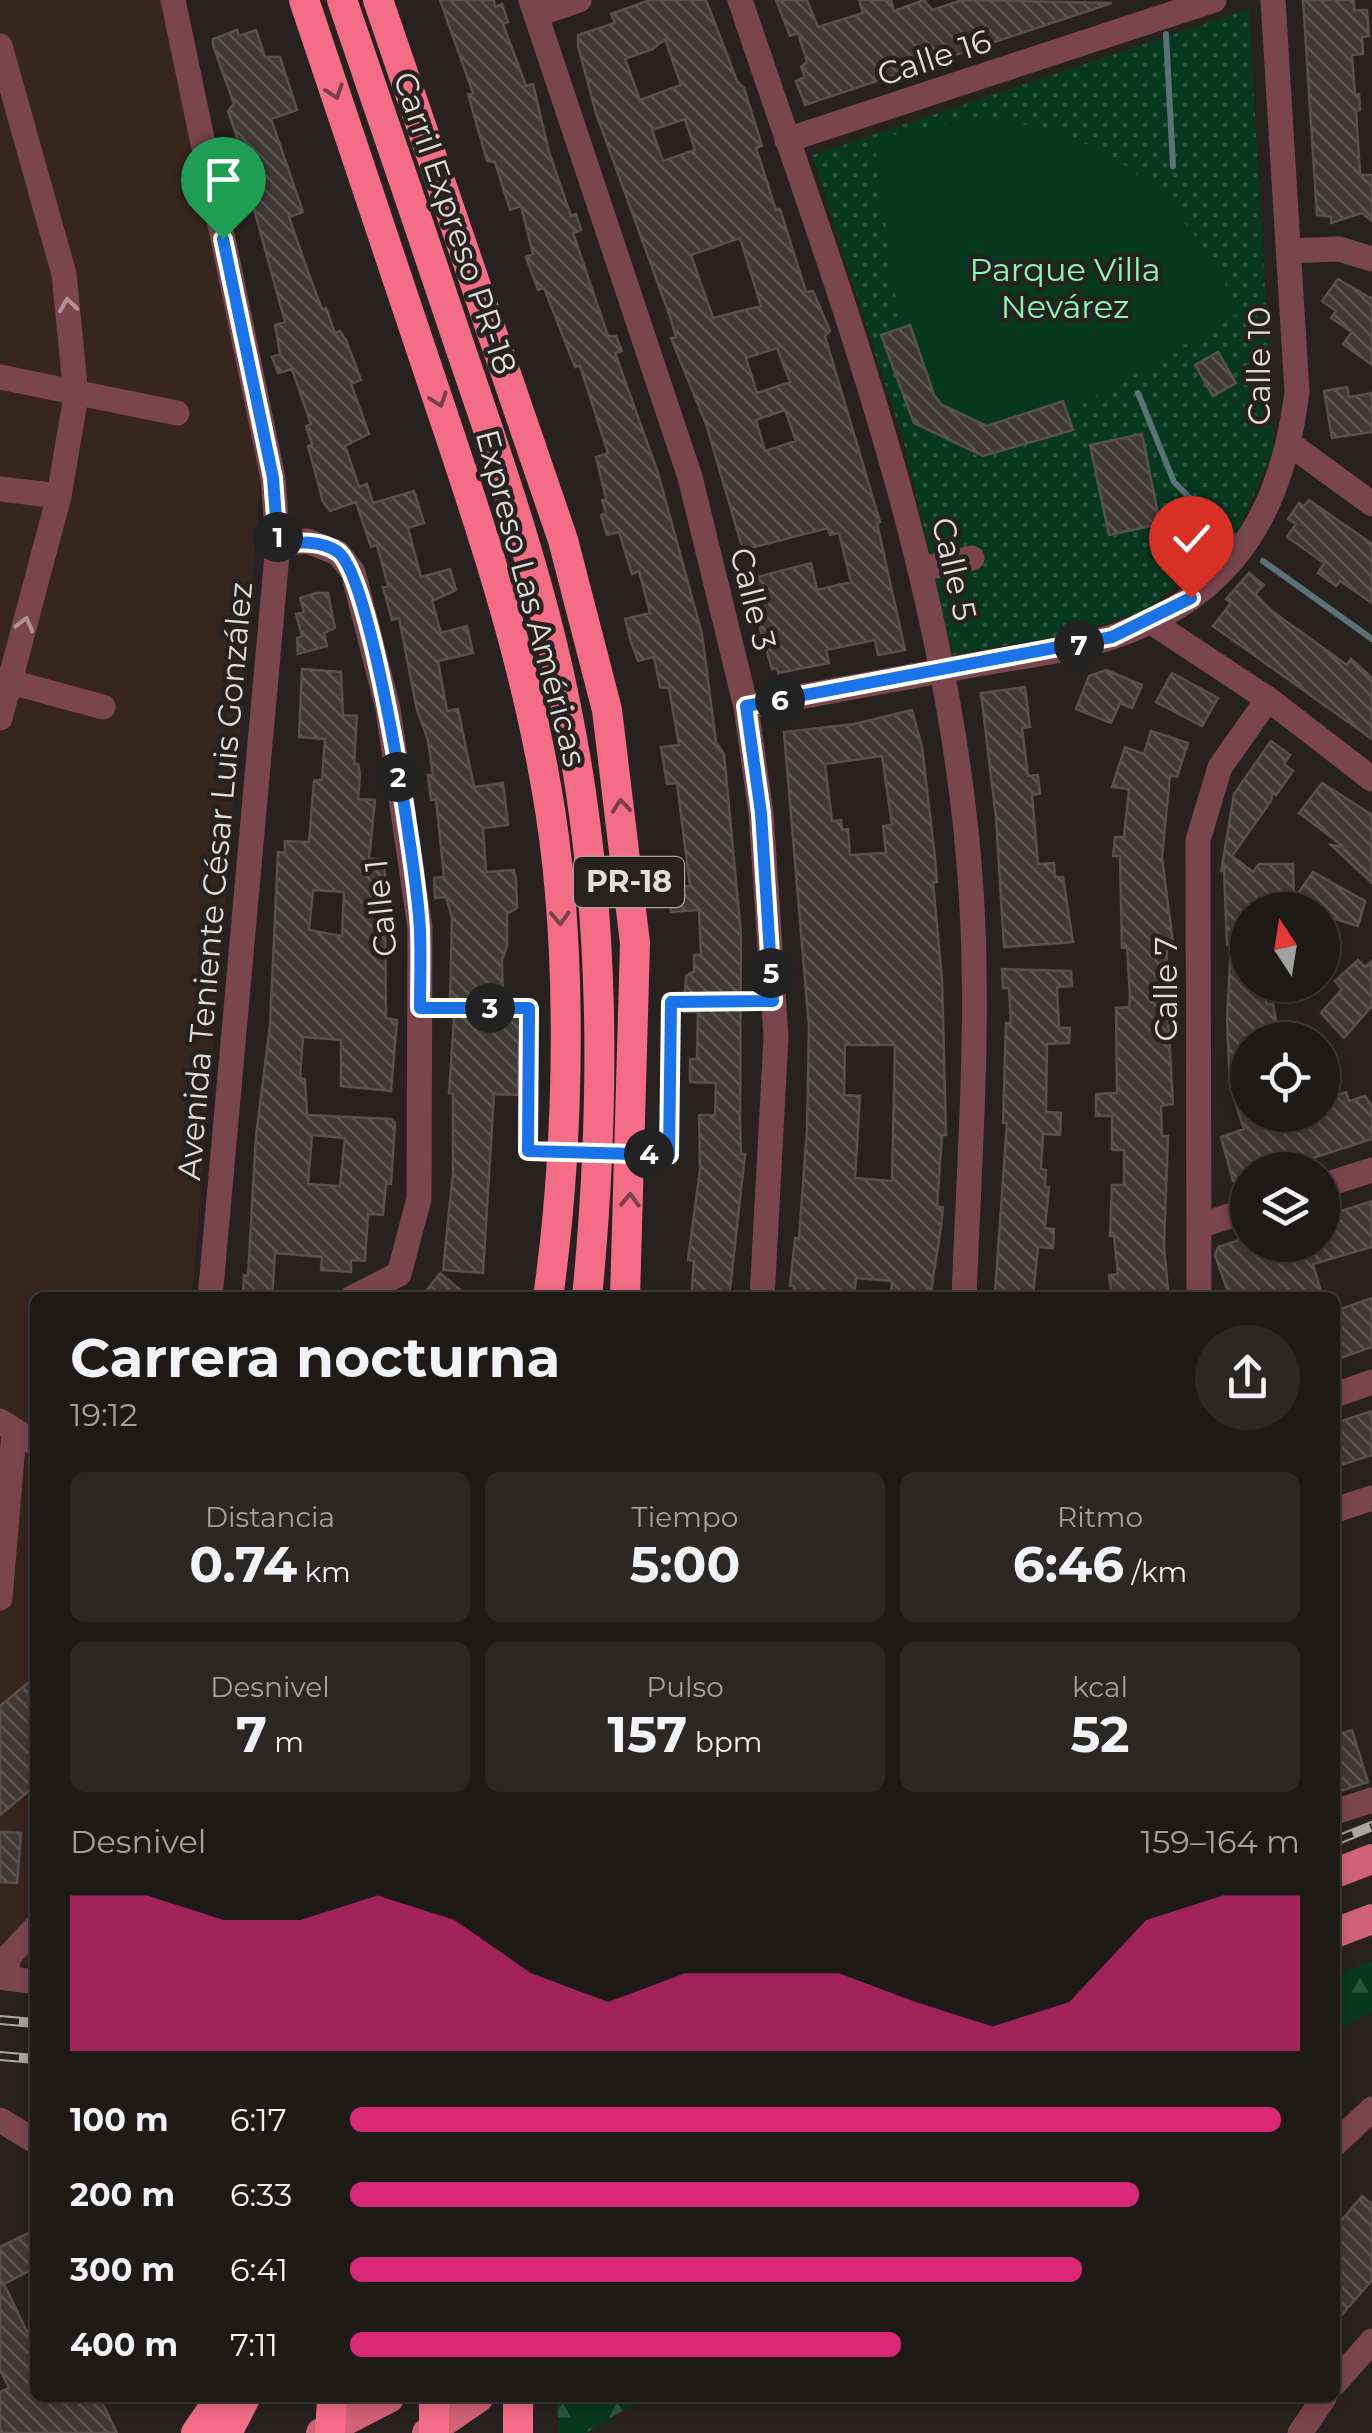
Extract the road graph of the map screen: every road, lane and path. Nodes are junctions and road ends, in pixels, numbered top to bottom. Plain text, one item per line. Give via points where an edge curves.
1 (174, 0) edge
2 (304, 0) edge
3 (342, 0) edge
4 (378, 0) edge
5 (579, 0) edge
6 (740, 0) edge
7 (1214, 0) edge
8 (1273, 0) edge
9 (534, 7) edge
10 (0, 46) edge
11 (787, 140) junction
12 (1289, 251) junction
13 (1372, 259) edge
14 (0, 377) edge
15 (76, 396) junction
16 (177, 413) dead end
17 (1290, 444) junction
18 (0, 490) edge
19 (59, 496) junction
20 (1372, 504) edge
21 (278, 544) junction
22 (972, 558) dead end
23 (922, 569) junction
24 (1150, 621) junction
25 (943, 670) junction
26 (5, 680) edge
27 (1268, 699) junction
28 (746, 706) junction
29 (103, 707) dead end
30 (0, 718) edge
31 (1372, 779) edge
32 (773, 1001) junction
33 (420, 1008) junction
34 (1372, 1170) edge
35 (1340, 1180) edge
36 (1230, 1216) edge
37 (1200, 1226) junction
38 (554, 1255) junction
39 (211, 1292) edge
40 (364, 1292) edge
41 (534, 1292) edge
42 (549, 1292) edge
43 (587, 1292) edge
44 (625, 1292) edge
45 (762, 1292) edge
46 (964, 1292) edge
47 (1199, 1292) edge
48 (1372, 1382) edge
49 (1340, 1392) edge
50 (16, 1432) edge
51 (1372, 1498) edge
52 (1340, 1508) edge
53 (0, 1598) edge
54 (1372, 1800) edge
55 (1340, 1810) edge
56 (1372, 1859) edge
57 (1340, 1872) edge
58 (1372, 1919) edge
59 (1340, 1931) edge
60 (30, 1934) edge
61 (2, 1978) edge
62 (30, 1981) edge
63 (1372, 2109) edge
64 (0, 2120) edge
65 (30, 2138) edge
66 (1340, 2139) edge
67 (1372, 2341) edge
68 (1340, 2377) edge
69 (332, 2402) edge
70 (384, 2402) edge
71 (387, 2402) edge
72 (434, 2402) edge
73 (475, 2402) edge
74 (478, 2402) edge
75 (518, 2402) edge
76 (1320, 2402) edge
77 (232, 2412) edge
78 (196, 2433) edge
79 (321, 2433) edge
80 (330, 2433) edge
81 (351, 2433) edge
82 (430, 2433) edge
83 (451, 2433) edge
84 (518, 2433) edge
85 (1300, 2433) edge

1 - 21 street, Avenida Teniente César Luis González via 273,478
2 -> 38 highway, Expreso Las Américas / PR-18 via 477,515 547,788 562,996
3 - 43 highway, Carril Expreso PR-18 via 512,499 567,712 593,888 602,1019
44 -> 4 highway, Expreso Las Américas / PR-18 via 636,993 608,710 564,540
5 - 9 street
6 - 11 street, Calle 5
7 - 11 street, Calle 16
8 - 12 street, Calle 10
9 - 28 street, Calle 3 via 690,477
15 -> 10 street via 64,274
11 - 23 street, Calle 5 via 893,460
12 - 13 street via 1339,249
12 - 17 street, Calle 10 via 1297,392
14 - 15 street
15 - 16 street
15 - 19 street
17 - 20 street
17 - 24 street, Calle 10 via 1278,486 1243,548 1191,598
18 - 19 street
26 -> 19 street
21 - 33 street, Calle 1 via 307,542 338,552 353,572 388,709 420,928
21 - 39 street, Avenida Teniente César Luis González
22 - 23 street
23 - 25 street, Calle 5
24 - 25 street, Calle 10 via 1078,645
24 - 27 street
25 - 28 street, Calle 10
25 - 46 street, Calle 5 via 971,888 974,965
26 - 29 street
26 - 30 street
27 - 31 street
27 - 37 street, Calle 7 via 1220,767 1198,840
28 - 32 street, Calle 3 via 761,813
32 - 33 path, bridge via 671,1002 669,1155 528,1151 529,1008
32 - 45 street, Calle 3
33 - 40 street, Calle 1 via 419,1199 399,1274
34 - 35 street
36 - 37 street
37 - 47 street, Calle 7
38 - 41 highway
38 - 42 highway, Expreso Las Américas / PR-18
48 - 49 street
50 - 53 street
51 - 52 street
54 - 55 street
56 - 57 main road
58 - 59 main road
60 - 61 street
61 - 62 street
63 - 66 street
64 - 65 street
67 - 68 street
69 - 80 highway, bridge
70 - 79 main road
71 - 81 main road
72 - 82 highway, bridge
73 - 82 main road
74 - 83 main road
75 - 84 highway
76 - 85 street
77 - 78 highway

